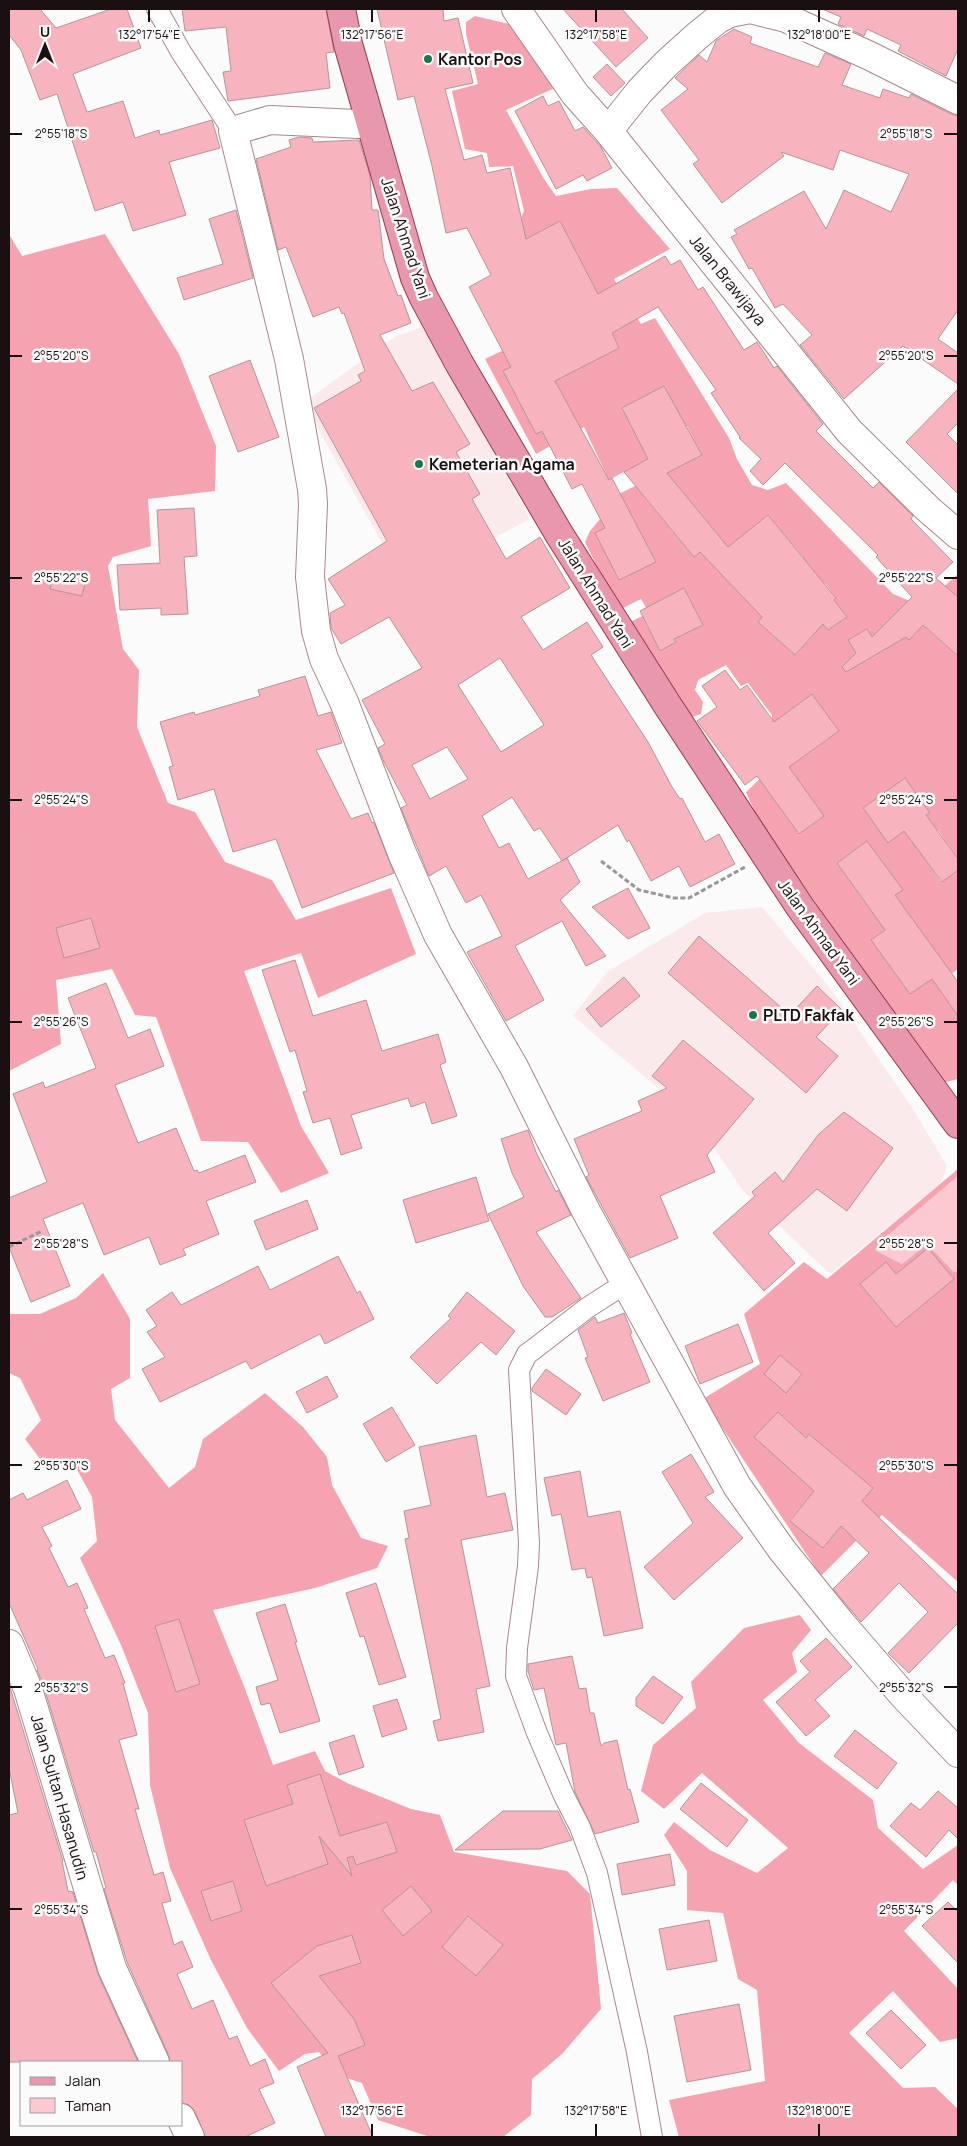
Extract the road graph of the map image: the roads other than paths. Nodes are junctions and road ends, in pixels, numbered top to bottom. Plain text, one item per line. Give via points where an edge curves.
1 (157, 9) edge
2 (341, 9) edge
3 (516, 9) edge
4 (958, 100) edge
5 (370, 123) junction
6 (608, 131) junction
7 (233, 132) junction
8 (958, 535) edge
9 (958, 1124) edge
10 (626, 1283) junction
11 (9, 1644) edge
12 (958, 1753) edge
13 (156, 2061) edge
14 (182, 2120) edge
15 (190, 2137) edge
16 (652, 2137) edge

1 - 7 street
2 - 5 main road, Jalan Ahmad Yani
3 - 6 main road, Jalan Brawijaya via 575,94
4 - 6 main road via 786,18 750,9 718,19 697,36 640,91
5 - 7 main road via 270,120
5 - 9 main road, Jalan Ahmad Yani via 415,278 424,298 559,534 765,857
6 - 8 main road, Jalan Brawijaya via 849,431
7 - 10 main road via 289,359 310,480 313,504 310,577 316,631 324,659 438,935 514,1067
10 - 12 main road via 737,1486 782,1550 903,1695
10 - 16 street via 534,1349 520,1370 529,1543 516,1676 537,1734 580,1826 597,1873 637,2052
11 - 13 main road, Jalan Sultan Hasanudin via 28,1689 112,1968
14 - 15 main road

